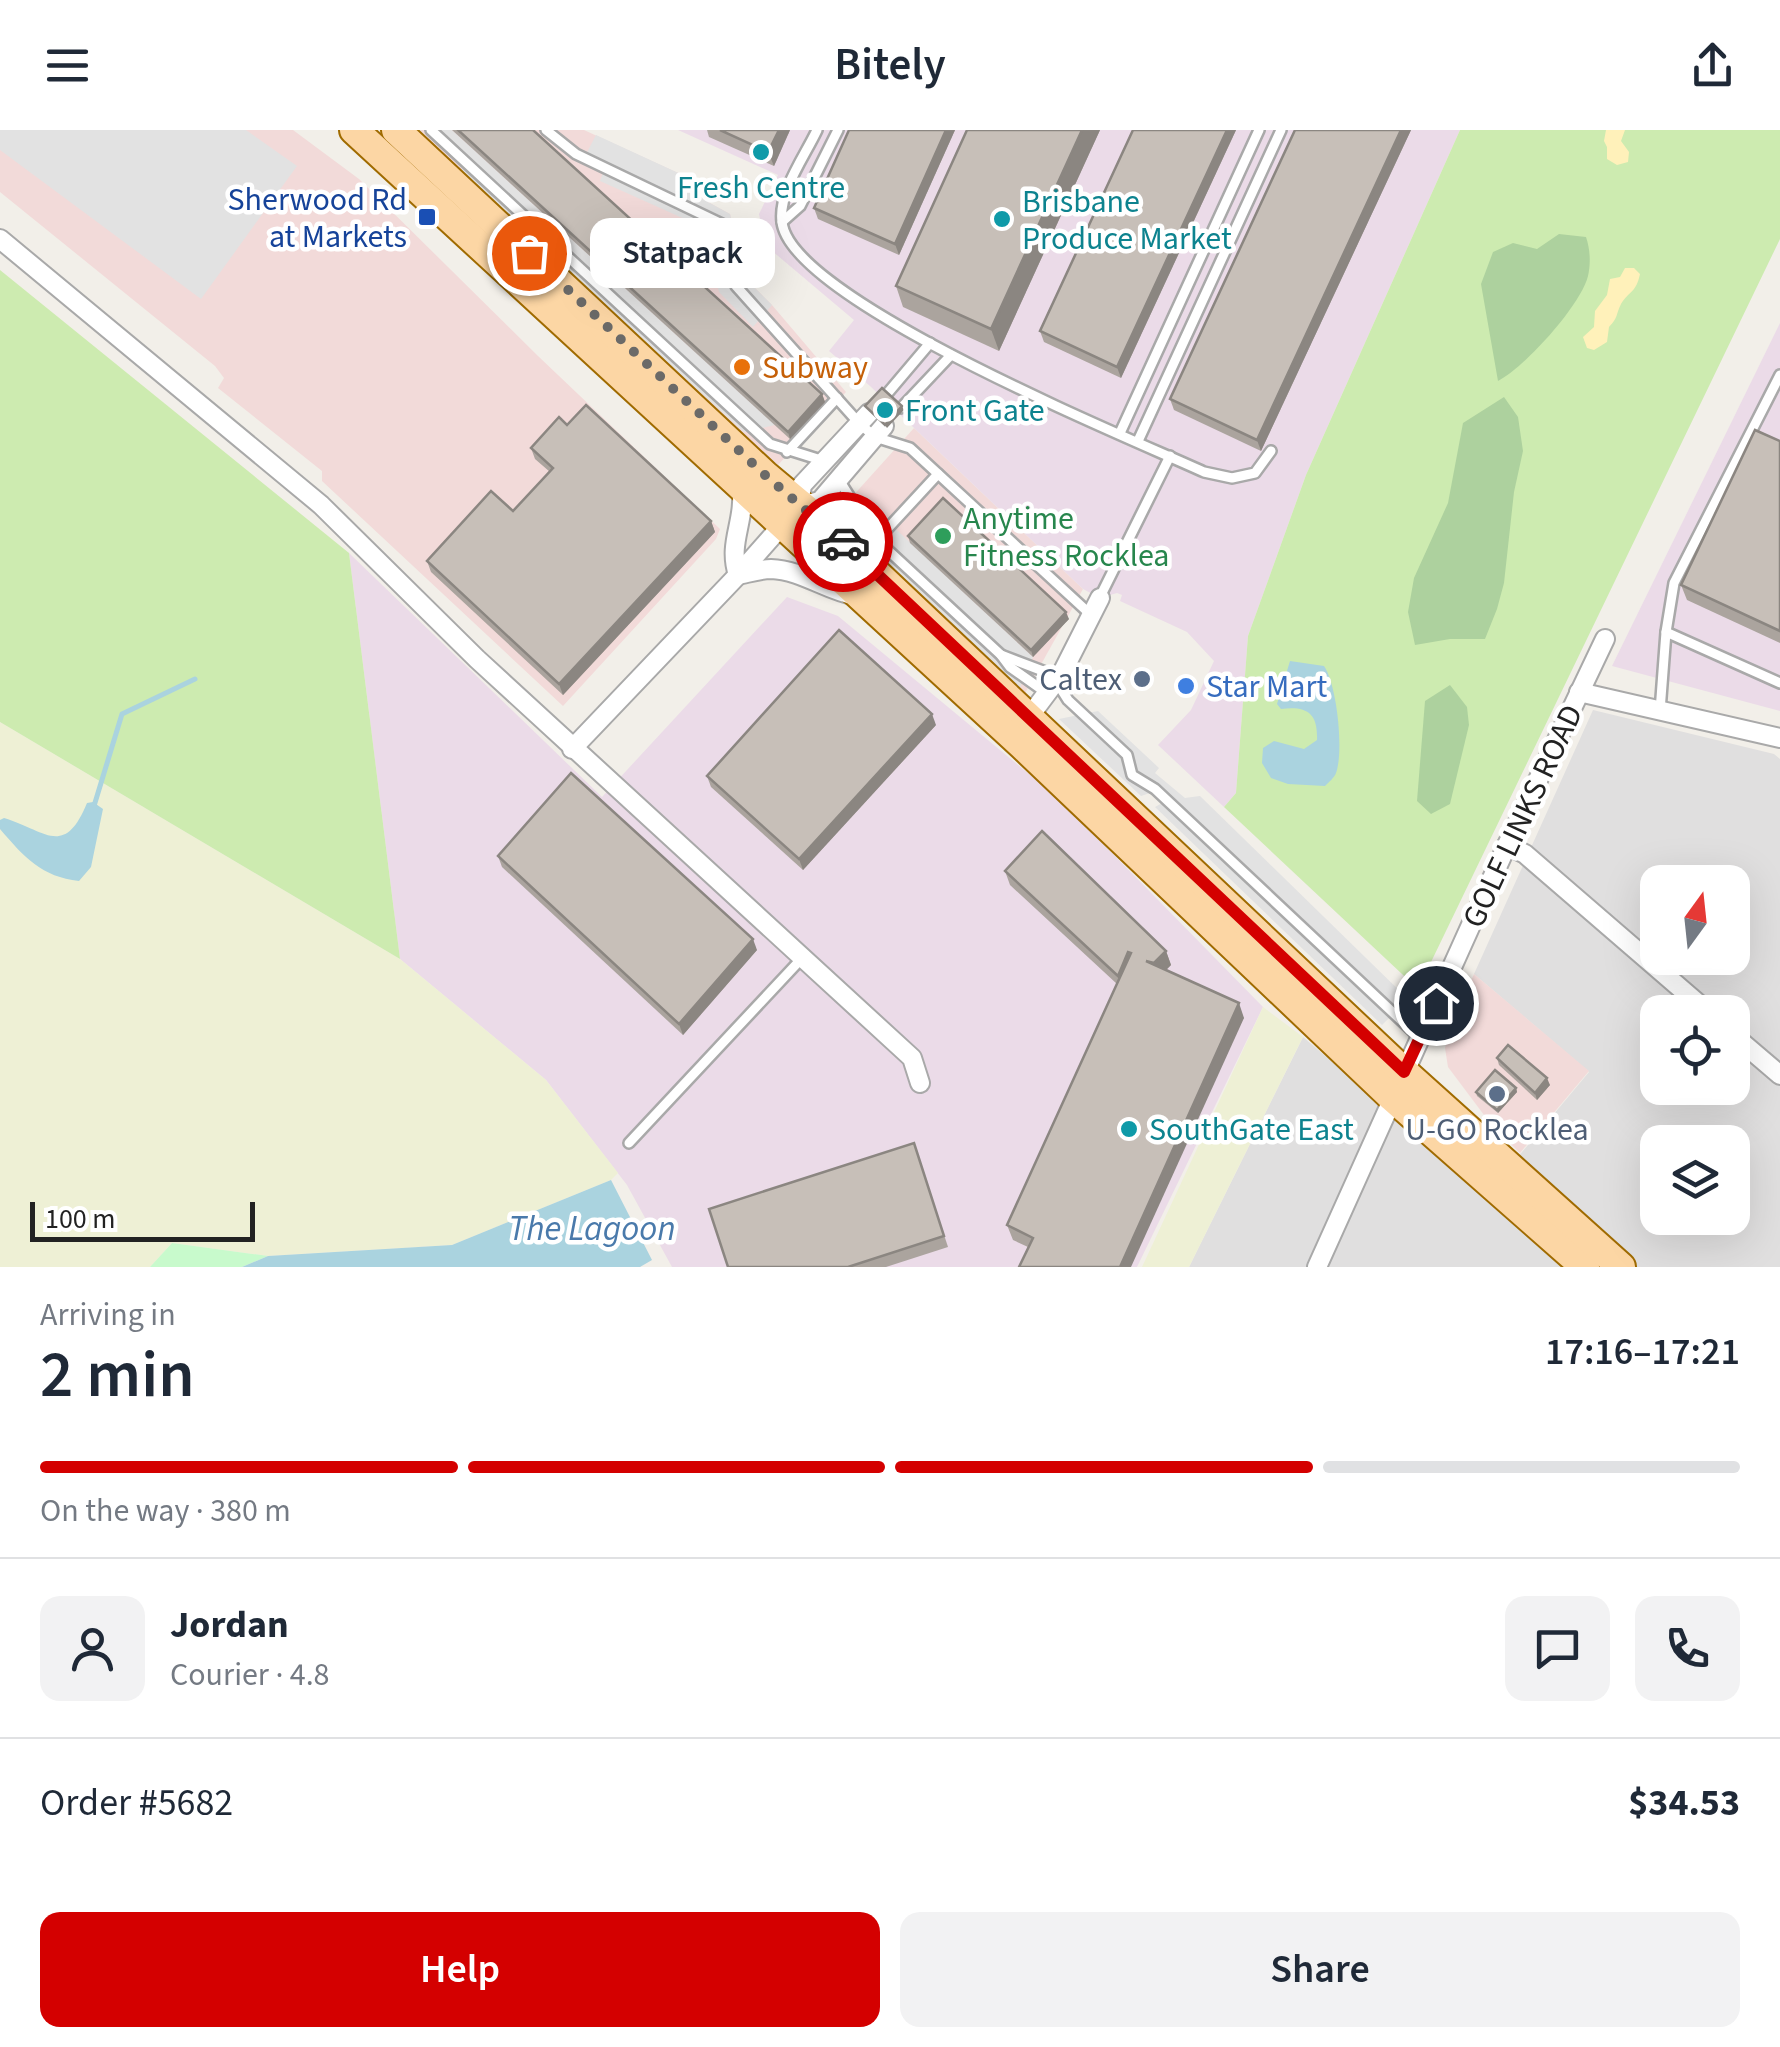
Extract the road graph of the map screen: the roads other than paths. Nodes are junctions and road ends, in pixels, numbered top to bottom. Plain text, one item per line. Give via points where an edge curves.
1 (431, 130) edge
2 (546, 130) edge
3 (817, 130) edge
4 (838, 130) edge
5 (1259, 130) edge
6 (1281, 130) edge
7 (378, 134) edge
8 (782, 222) junction
9 (0, 239) edge
10 (930, 343) junction
11 (951, 354) junction
12 (1780, 376) edge
13 (886, 394) edge
14 (837, 398) junction
15 (902, 408) edge
16 (715, 411) junction
17 (864, 418) junction
18 (880, 432) junction
19 (1120, 433) junction
20 (1138, 442) junction
21 (1271, 451) dead end
22 (788, 452) junction
23 (1170, 456) junction
24 (824, 461) junction
25 (938, 474) junction
26 (838, 479) junction
27 (741, 484) junction
28 (791, 514) junction
29 (877, 540) junction
30 (738, 575) junction
31 (863, 598) junction
32 (1095, 606) junction
33 (1666, 632) junction
34 (1604, 639) dead end
35 (1780, 683) edge
36 (1052, 687) junction
37 (1579, 692) junction
38 (1660, 711) junction
39 (1029, 717) junction
40 (1780, 738) edge
41 (1022, 745) junction
42 (572, 749) junction
43 (1128, 791) junction
44 (1507, 845) junction
45 (804, 956) junction
46 (1688, 995) edge
47 (1420, 1038) junction
48 (1750, 1049) edge
49 (1780, 1075) edge
50 (920, 1083) dead end
51 (1398, 1085) junction
52 (629, 1143) dead end
53 (1317, 1267) edge
54 (1585, 1267) edge
55 (1621, 1267) edge

1 - 16 lane
2 - 14 lane via 576,154 722,224 736,286
3 - 8 lane via 785,196
4 - 8 lane via 800,206
5 - 19 lane
6 - 20 lane
7 - 16 main road
7 - 27 main road
8 - 10 lane via 787,237 837,289
9 - 42 street via 321,505
10 - 11 lane
10 - 13 lane
11 - 15 lane
11 - 19 lane
12 - 33 lane via 1674,582
14 - 17 lane
14 - 22 lane
16 - 22 lane
16 - 28 main road
17 - 18 lane
17 - 24 street
18 - 25 lane
18 - 26 street
19 - 20 lane
20 - 23 lane
21 - 23 lane via 1255,473 1232,478
22 - 24 lane
23 - 32 lane
24 - 28 street via 802,485
25 - 29 lane
25 - 32 lane
26 - 28 street via 820,501
26 - 29 lane
27 - 28 main road
27 - 30 street via 744,505 731,554
28 - 30 street
28 - 31 main road
28 - 39 main road via 826,526
29 - 36 lane via 1010,666
30 - 31 street via 770,569
30 - 42 street
31 - 41 main road
32 - 36 street
33 - 35 lane
33 - 38 lane
34 - 37 street, GOLF LINKS ROAD
36 - 39 street
36 - 43 lane via 1127,755
37 - 38 street
37 - 44 street, GOLF LINKS ROAD
38 - 40 street
39 - 41 street
39 - 43 main road
41 - 51 main road
42 - 45 street
43 - 47 lane via 1156,790
43 - 51 main road
44 - 46 street
44 - 47 street, GOLF LINKS ROAD
45 - 50 street via 912,1058
45 - 52 lane
47 - 51 street, GOLF LINKS ROAD
48 - 49 street
51 - 53 street, GOLF LINKS ROAD
51 - 54 main road
51 - 55 main road

